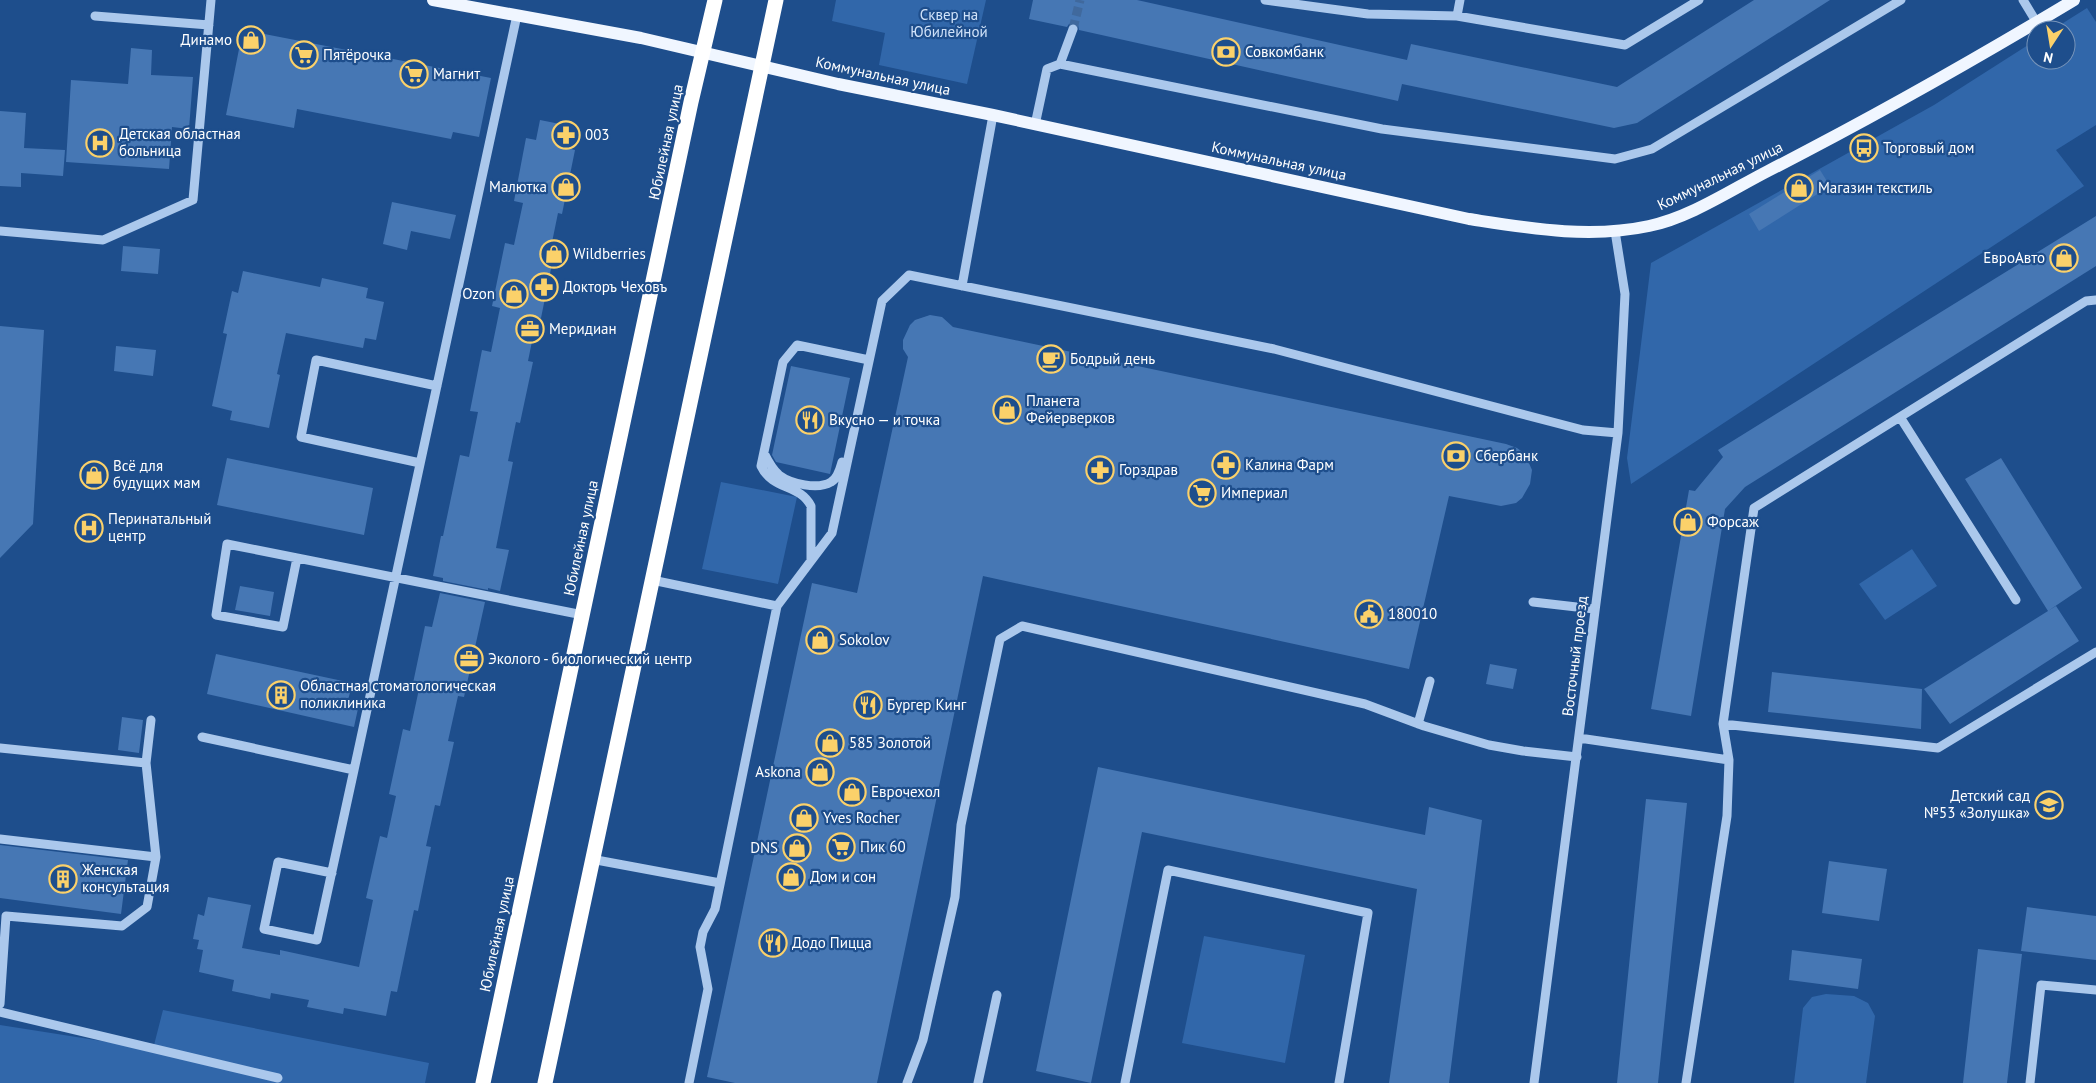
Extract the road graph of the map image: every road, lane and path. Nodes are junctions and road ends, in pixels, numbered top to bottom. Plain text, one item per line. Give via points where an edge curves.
1 (212, 0) edge
2 (433, 0) edge
3 (715, 0) edge
4 (776, 0) edge
5 (1265, 0) edge
6 (1460, 0) edge
7 (1699, 0) edge
8 (1901, 0) edge
9 (2023, 0) edge
10 (2074, 0) edge
11 (1275, 1) edge
12 (517, 15) junction
13 (95, 16) dead end
14 (1457, 16) junction
15 (2035, 20) edge
16 (2042, 20) edge
17 (209, 26) junction
18 (1073, 29) tunnel mouth
19 (2026, 29) edge
20 (704, 52) junction
21 (1060, 64) junction
22 (763, 66) junction
23 (992, 115) junction
24 (1035, 125) junction
25 (0, 231) edge
26 (1615, 231) junction
27 (962, 286) junction
28 (2096, 300) edge
29 (866, 360) junction
30 (437, 386) junction
31 (1900, 417) junction
32 (1618, 434) junction
33 (764, 453) junction
34 (420, 463) junction
35 (296, 558) junction
36 (811, 561) junction
37 (395, 578) junction
38 (652, 580) junction
39 (2016, 600) dead end
40 (1533, 602) dead end
41 (777, 606) junction
42 (1594, 609) junction
43 (583, 615) junction
44 (2096, 652) edge
45 (1430, 681) dead end
46 (151, 720) dead end
47 (1418, 724) junction
48 (1723, 724) junction
49 (202, 738) dead end
50 (1580, 738) junction
51 (0, 748) edge
52 (1577, 757) junction
53 (1729, 760) junction
54 (146, 764) junction
55 (354, 770) junction
56 (0, 839) edge
57 (156, 857) junction
58 (592, 859) junction
59 (332, 874) junction
60 (720, 883) junction
61 (2096, 990) edge
62 (997, 995) dead end
63 (0, 1004) edge
64 (0, 1012) edge
65 (278, 1078) dead end
66 (483, 1083) edge
67 (545, 1083) edge
68 (689, 1083) edge
69 (907, 1083) edge
70 (978, 1083) edge
71 (1125, 1083) edge
72 (1339, 1083) edge
73 (1534, 1083) edge
74 (1686, 1083) edge
75 (2030, 1083) edge

1 - 17 street
2 - 12 main road, Коммунальная улица
3 - 20 highway, Юбилейная улица
4 - 22 highway
5 - 11 street
6 - 14 street
7 - 14 street via 1625,45
8 - 21 street via 1652,149 1615,159 1382,129
9 - 15 street
10 - 16 main road, Коммунальная улица
11 - 14 street via 1368,14
12 - 20 main road, Коммунальная улица
12 - 30 street
13 - 17 street
17 - 25 street via 193,200 103,240
18 - 21 street
19 - 26 main road, Коммунальная улица via 1852,128 1682,215 1648,226
20 - 22 main road, Коммунальная улица
20 - 43 highway, Юбилейная улица
21 - 24 street via 1047,69
22 - 23 main road, Коммунальная улица
22 - 38 highway
23 - 24 main road, Коммунальная улица
23 - 27 street
24 - 26 main road, Коммунальная улица via 1469,219 1541,230
26 - 32 street, Восточный проезд via 1625,294
27 - 29 street via 909,275 882,301
27 - 32 street via 1274,349 1582,430
28 - 31 street via 2086,301
29 - 33 street via 797,345 783,362
29 - 33 street via 840,472 832,482 820,486 799,484 780,476
29 - 36 street via 832,533
30 - 34 street
30 - 34 street via 316,360 300,438
31 - 39 street
31 - 48 street via 1754,508
32 - 42 street, Восточный проезд
33 - 36 street via 761,466 764,473 771,480 798,490 811,506
34 - 37 street
35 - 35 street via 228,544 216,615 283,627
35 - 37 street
36 - 41 street
37 - 43 street
37 - 55 street
38 - 41 street
38 - 58 highway
40 - 42 street
41 - 60 street
42 - 50 street, Восточный проезд
43 - 66 highway, Юбилейная улица
44 - 48 street via 1938,748
45 - 47 street
46 - 54 street
47 - 52 street via 1489,745
47 - 69 street via 1365,704 1022,626 1000,639 961,825 955,897 923,1040
48 - 53 street
49 - 55 street
50 - 52 street, Восточный проезд
50 - 53 street
51 - 54 street
52 - 73 street, Восточный проезд
53 - 74 street via 1727,816
54 - 57 street
55 - 59 street
56 - 57 street
57 - 63 street via 147,907 122,926 6,916
58 - 60 street
58 - 67 highway
59 - 59 street via 278,862 264,929 317,940
60 - 68 street via 715,909 700,947 708,989
61 - 75 street via 2041,985
62 - 70 street
64 - 65 street
71 - 72 street via 1168,870 1368,913

